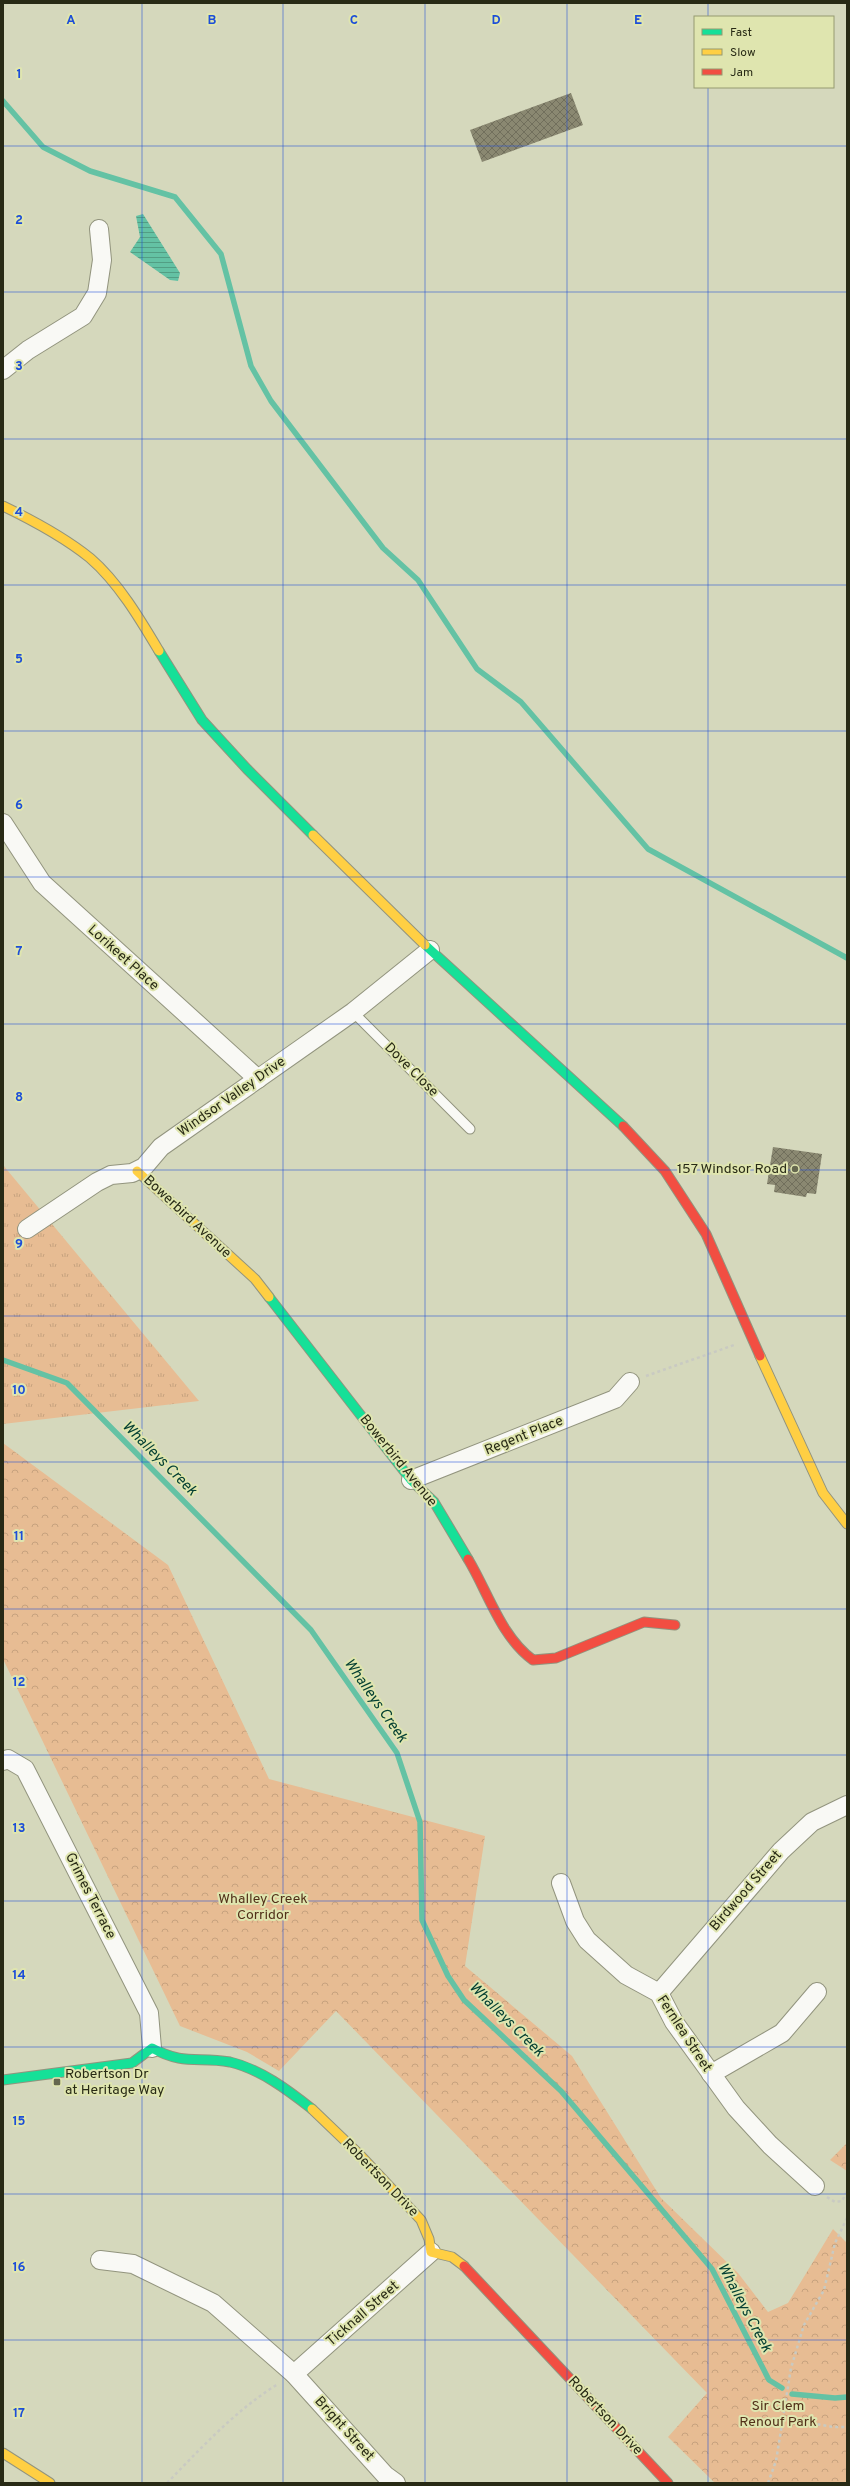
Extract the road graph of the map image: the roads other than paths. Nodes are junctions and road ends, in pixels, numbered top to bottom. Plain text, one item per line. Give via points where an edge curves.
1 (99, 229) dead end
2 (3, 370) edge
3 (3, 506) edge
4 (3, 823) edge
5 (430, 950) junction
6 (353, 1012) junction
7 (258, 1079) junction
8 (470, 1129) dead end
9 (137, 1171) junction
10 (27, 1228) dead end
11 (630, 1382) road end
12 (411, 1480) junction
13 (847, 1524) edge
14 (675, 1625) dead end
15 (3, 1761) edge
16 (847, 1805) edge
17 (561, 1883) dead end
18 (817, 1992) dead end
19 (659, 1993) junction
20 (152, 2048) junction
21 (711, 2074) junction
22 (3, 2080) edge
23 (815, 2186) road end
24 (431, 2252) junction
25 (100, 2260) dead end
26 (294, 2374) junction
27 (3, 2453) edge
28 (50, 2483) edge
29 (396, 2483) edge
30 (668, 2483) edge

1 - 2 street via 102,260 97,292 83,316 28,350
3 - 5 street via 27,517 90,558 116,587 142,624 202,720 247,769
4 - 7 street, Lorikeet Place via 42,883
5 - 6 street, Windsor Valley Drive
5 - 13 street via 614,1116 665,1171 706,1234 804,1455 823,1493
6 - 7 street, Windsor Valley Drive
6 - 8 lane, Dove Close
7 - 9 street, Windsor Valley Drive via 161,1147 144,1167
9 - 10 street via 111,1175 97,1182
9 - 12 street, Bowerbird Avenue via 255,1279
11 - 12 street, Regent Place via 615,1399
12 - 14 street, Bowerbird Avenue via 434,1502 481,1580 510,1637 522,1652 533,1660 556,1658 644,1622
15 - 20 street, Grimes Terrace via 8,1759 25,1769 149,2013
16 - 19 street, Birdwood Street via 812,1822 791,1840
17 - 19 street, Fernlea Street via 575,1921 587,1940 626,1975
18 - 21 street via 782,2033
19 - 21 street, Fernlea Street via 674,2022
20 - 22 street via 132,2064
20 - 24 street, Robertson Drive via 183,2060 224,2060 269,2078 292,2093 325,2121 421,2220 430,2239
21 - 23 street, Fernlea Street via 751,2126
24 - 26 street, Ticknall Street
24 - 30 street, Robertson Drive via 452,2258 464,2265
25 - 26 street, Bright Street via 133,2264 213,2303
26 - 29 street, Bright Street via 385,2475
27 - 28 street

